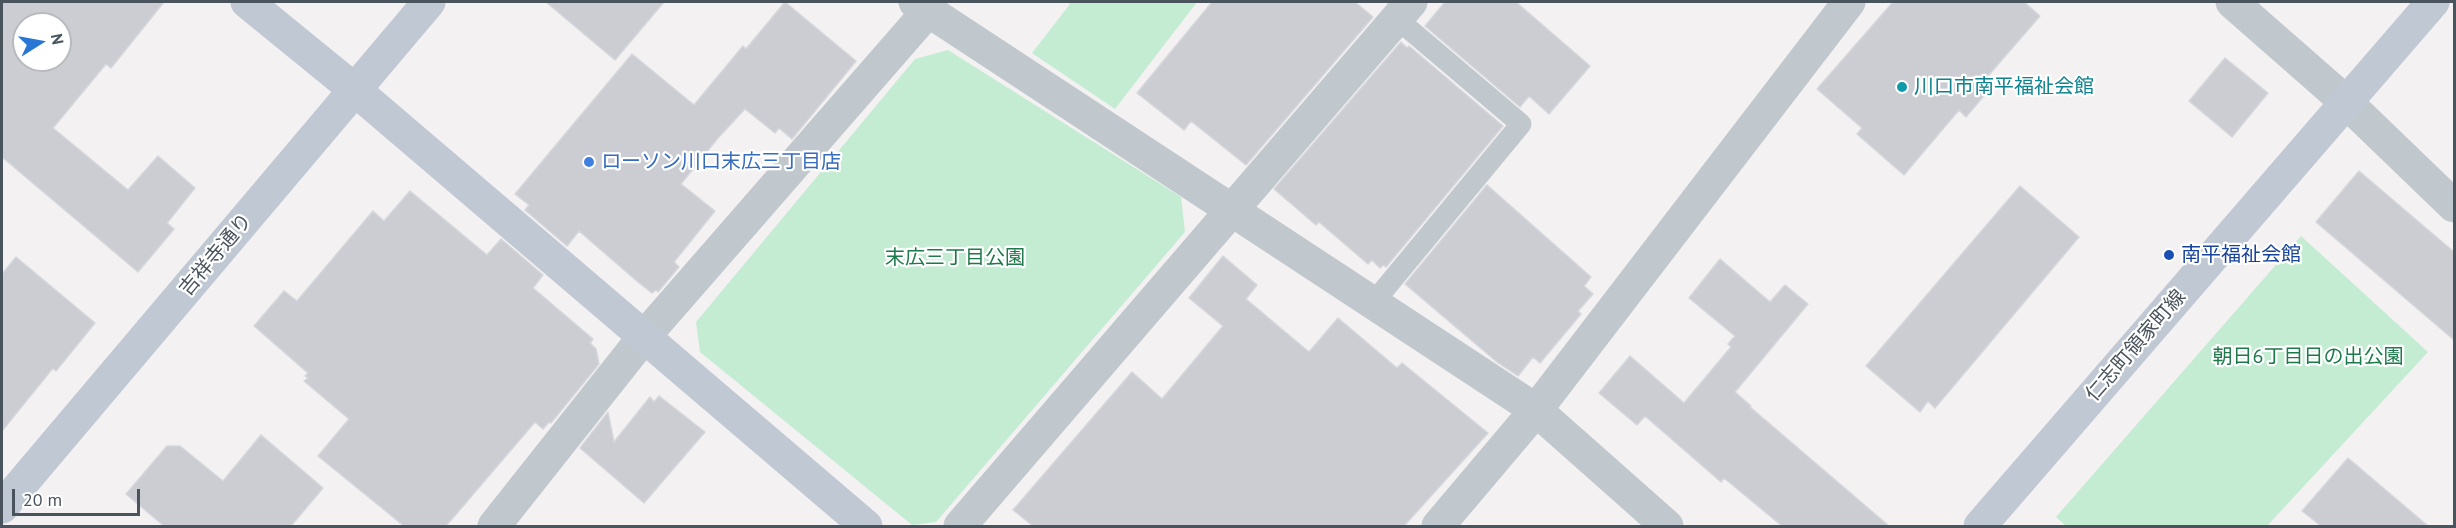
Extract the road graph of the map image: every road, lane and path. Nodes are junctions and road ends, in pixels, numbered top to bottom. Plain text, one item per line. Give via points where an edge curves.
1 (248, 2) edge
2 (429, 2) edge
3 (1849, 2) edge
4 (2232, 2) edge
5 (2433, 2) edge
6 (922, 6) edge
7 (1403, 10) edge
8 (355, 90) junction
9 (2346, 102) junction
10 (2454, 206) edge
11 (1232, 209) junction
12 (1373, 303) junction
13 (643, 338) junction
14 (1536, 410) junction
15 (2, 507) edge
16 (494, 526) edge
17 (866, 526) edge
18 (960, 526) edge
19 (1438, 526) edge
20 (1666, 526) edge
21 (1980, 526) edge

1 - 8 street
2 - 8 street, 吉祥寺通り
3 - 14 street
4 - 9 street
5 - 9 street, 仁志町領家町線
6 - 11 street
6 - 13 street
7 - 11 street
7 - 12 lane via 1521,124
8 - 13 street
8 - 15 street, 吉祥寺通り
9 - 10 street
9 - 21 street, 仁志町領家町線
11 - 12 street
11 - 18 street
12 - 14 street
13 - 16 street
13 - 17 street
14 - 19 street
14 - 20 street

